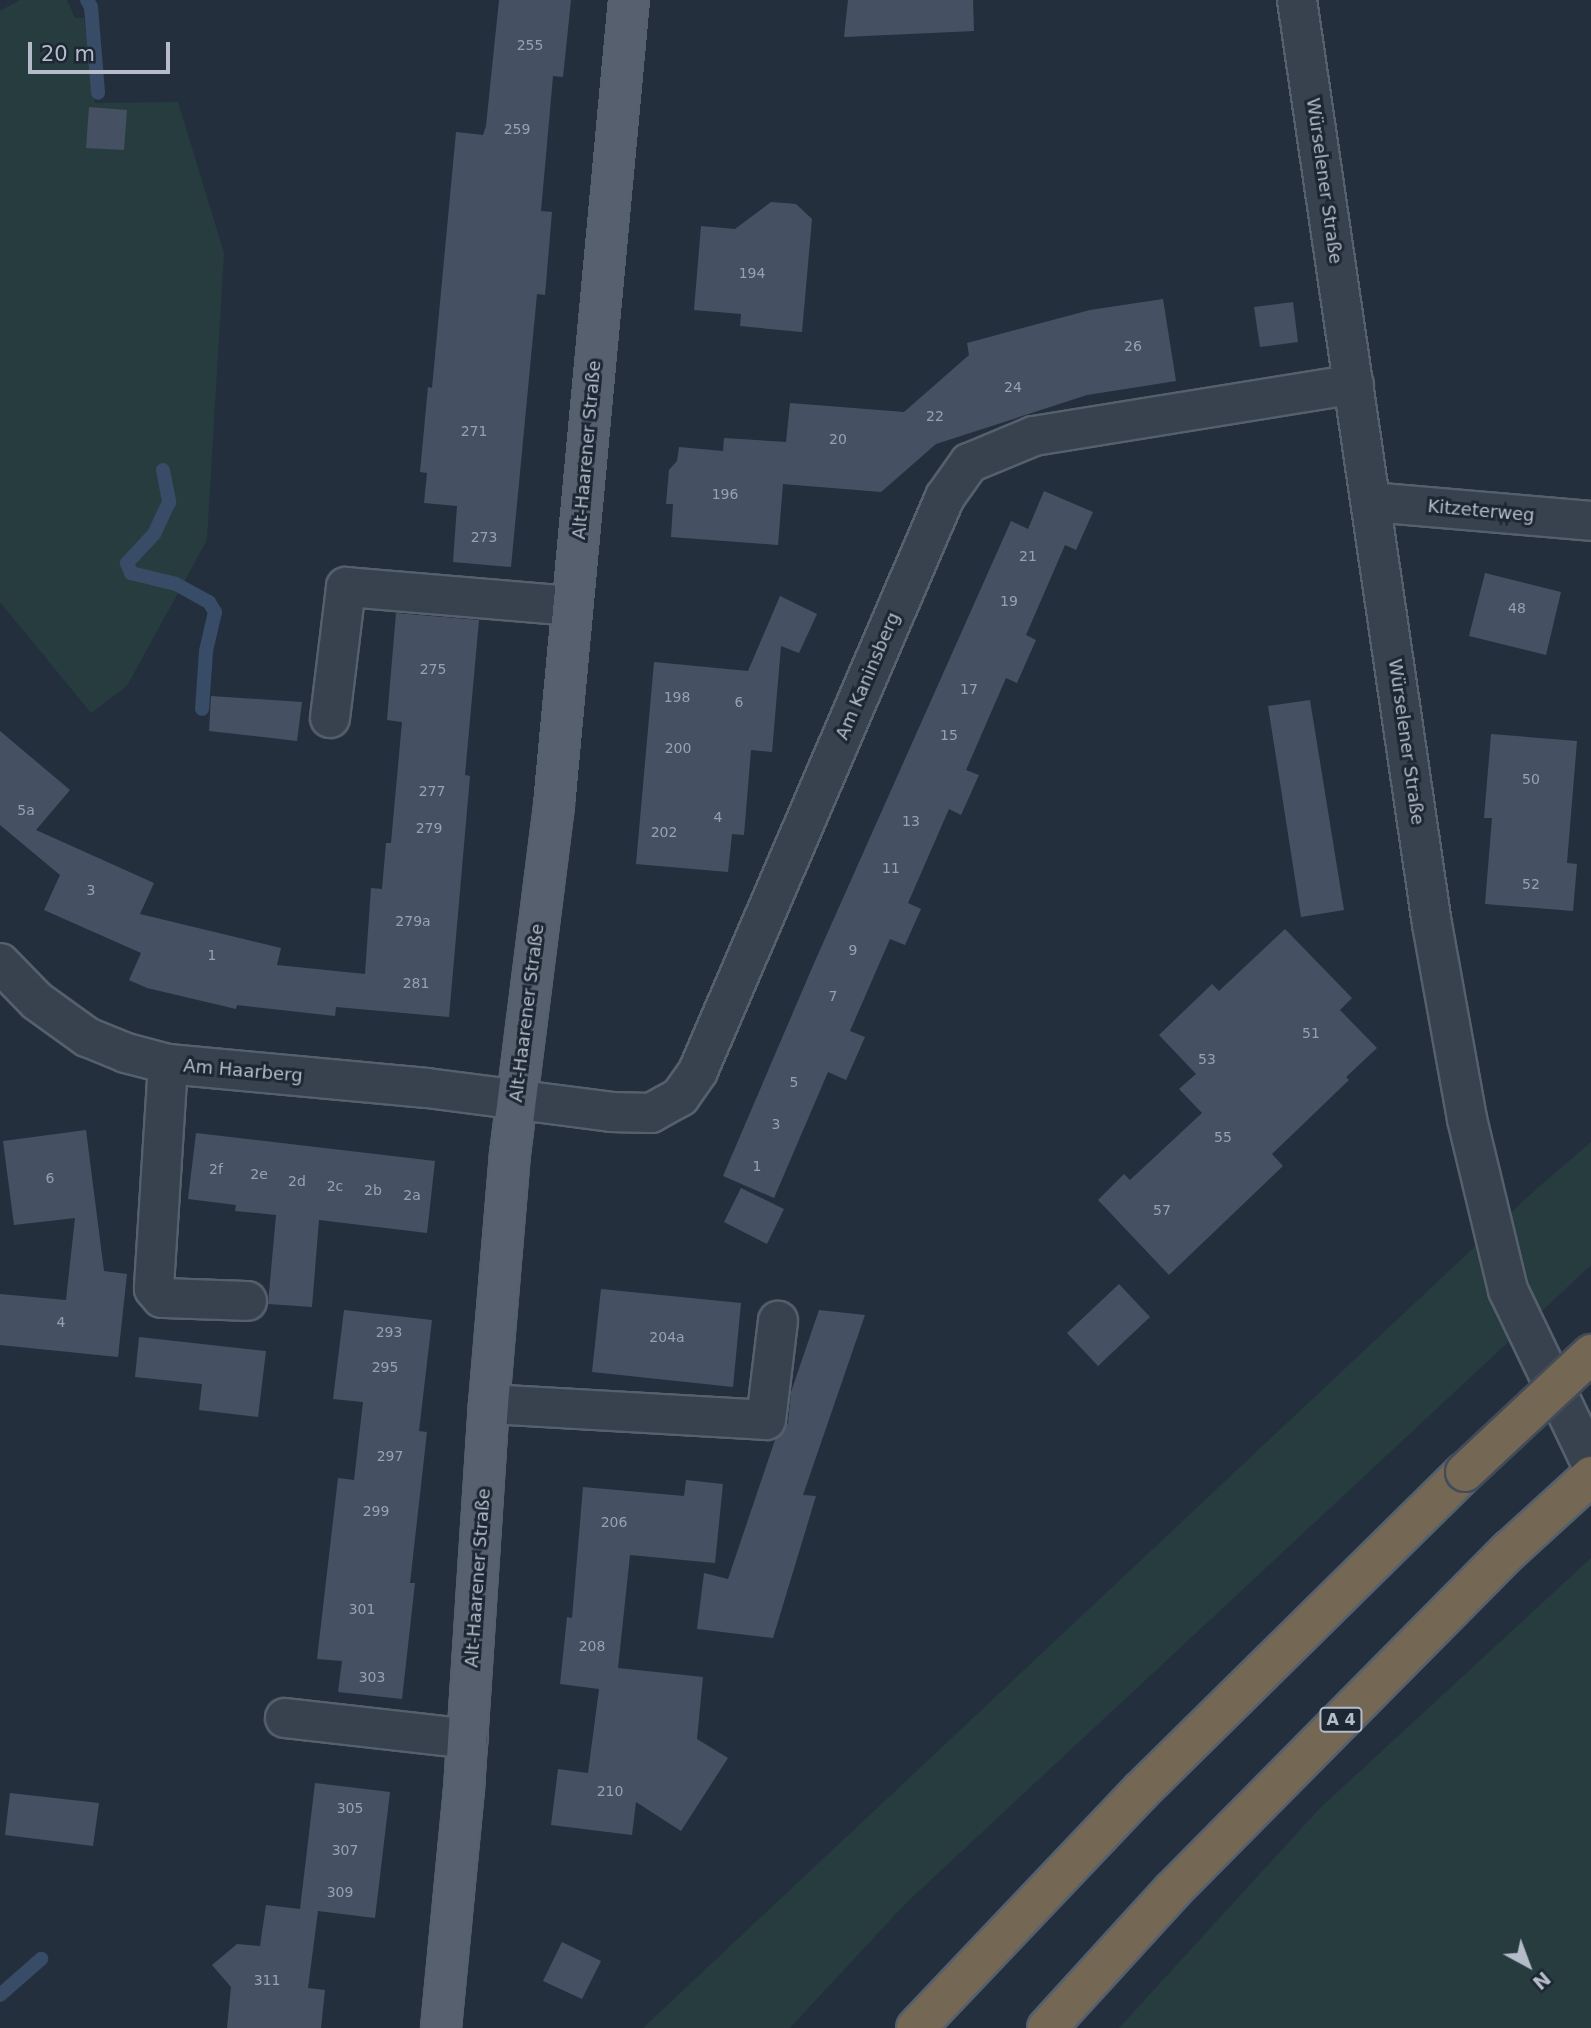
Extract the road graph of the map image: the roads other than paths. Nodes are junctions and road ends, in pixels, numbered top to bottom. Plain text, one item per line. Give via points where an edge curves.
1 (629, 0) edge
2 (1297, 0) edge
3 (1354, 384) junction
4 (1371, 502) junction
5 (1591, 521) edge
6 (572, 606) junction
7 (330, 718) dead end
8 (0, 963) edge
9 (168, 1064) junction
10 (516, 1099) junction
11 (247, 1301) dead end
12 (778, 1321) dead end
13 (1591, 1354) edge
14 (489, 1404) junction
15 (1591, 1463) edge
16 (1591, 1476) edge
17 (285, 1718) dead end
18 (468, 1739) junction
19 (441, 2028) edge
20 (916, 2028) edge
21 (1046, 2028) edge

1 - 6 main road, Alt-Haarener Straße
2 - 3 street, Würselener Straße
3 - 4 street, Würselener Straße
3 - 10 street, Am Kaninsberg via 1034,436 969,463 945,498 698,1071 680,1097 651,1113
4 - 5 street, Kitzeterweg
4 - 15 street, Würselener Straße via 1432,924 1467,1119 1508,1290
6 - 7 street via 346,587
6 - 10 main road, Alt-Haarener Straße via 554,804
8 - 9 street, Am Haarberg via 37,1002 87,1037
9 - 10 street, Am Haarberg
9 - 11 street via 153,1289 162,1298
10 - 14 main road, Alt-Haarener Straße
12 - 14 street via 766,1420
13 - 20 highway, bridge via 1141,1791
14 - 18 main road, Alt-Haarener Straße
16 - 21 highway, A 4 via 1510,1550 1173,1890
17 - 18 street
18 - 19 main road, Alt-Haarener Straße

